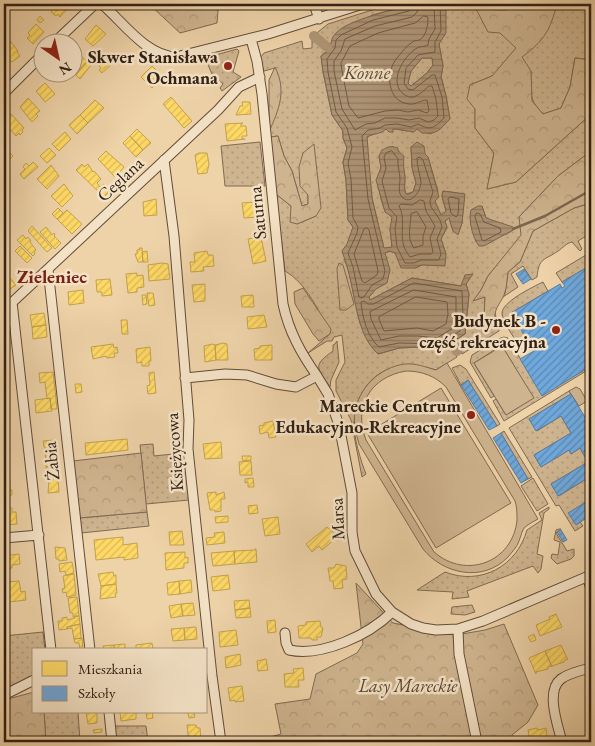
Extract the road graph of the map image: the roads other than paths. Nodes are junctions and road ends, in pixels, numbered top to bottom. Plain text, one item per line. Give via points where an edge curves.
1 (95, 4) edge
2 (102, 4) edge
3 (314, 4) edge
4 (363, 4) edge
5 (319, 19) junction
6 (66, 32) edge
7 (251, 39) junction
8 (32, 65) edge
9 (260, 77) junction
10 (4, 93) edge
11 (164, 160) junction
12 (48, 269) junction
13 (12, 302) junction
14 (4, 310) edge
15 (317, 376) junction
16 (185, 378) junction
17 (39, 535) junction
18 (4, 538) edge
19 (589, 576) edge
20 (591, 588) edge
21 (392, 612) junction
22 (458, 629) junction
23 (285, 633) dead end
24 (51, 648) edge
25 (90, 648) edge
26 (206, 648) edge
27 (591, 668) edge
28 (209, 676) edge
29 (32, 681) edge
30 (5, 692) edge
31 (109, 714) edge
32 (112, 742) edge
33 (221, 742) edge
34 (478, 742) edge
35 (562, 742) edge

1 - 6 street
2 - 7 street via 148,48 166,57 183,56
3 - 5 street
4 - 5 street
5 - 7 street
7 - 9 street, Saturna
8 - 10 street
9 - 11 street, Ceglana via 239,87
9 - 15 street, Saturna via 283,304 293,337
11 - 12 street, Ceglana
11 - 16 street, Księżycowa via 174,236
12 - 13 street, Ceglana
12 - 25 street, Żabia
13 - 14 street, Ceglana
13 - 17 street
15 - 16 street via 301,385 289,387 247,375
15 - 21 street, Marsa via 328,394 338,425 352,493 355,551 376,594
16 - 26 street, Księżycowa via 188,449
17 - 18 street
17 - 24 street
19 - 20 street
19 - 22 street, Marsa
21 - 22 street, Marsa via 423,628
21 - 23 street via 381,623 332,647 299,652 289,650
22 - 34 street via 459,654
27 - 35 street via 561,679 553,691
28 - 33 street, Księżycowa
29 - 30 street
31 - 32 street

